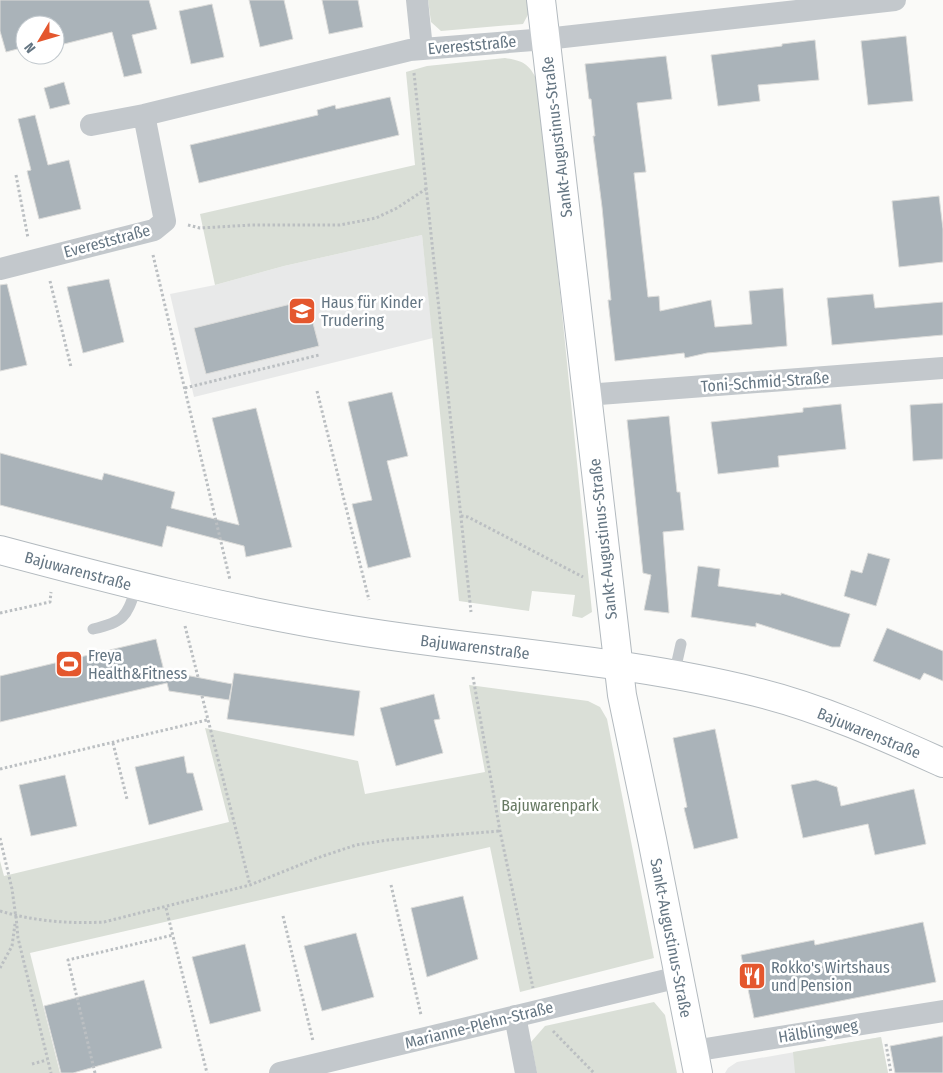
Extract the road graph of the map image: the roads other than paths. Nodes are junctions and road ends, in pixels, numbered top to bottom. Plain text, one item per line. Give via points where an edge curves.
1 (417, 0) edge
2 (541, 0) edge
3 (896, 0) edge
4 (546, 39) junction
5 (416, 50) junction
6 (144, 115) junction
7 (91, 125) dead end
8 (0, 269) edge
9 (943, 368) edge
10 (586, 395) junction
11 (0, 550) edge
12 (137, 586) junction
13 (93, 629) dead end
14 (681, 644) dead end
15 (618, 666) junction
16 (674, 675) junction
17 (943, 763) edge
18 (679, 977) junction
19 (943, 1011) edge
20 (515, 1016) junction
21 (696, 1062) edge
22 (280, 1073) edge
23 (526, 1073) edge

1 - 5 street
2 - 4 street, Sankt-Augustinus-Straße
3 - 4 street, Evereststraße
4 - 5 street, Evereststraße
4 - 10 street, Sankt-Augustinus-Straße
5 - 6 street, Evereststraße
6 - 7 street, Evereststraße
6 - 8 street, Evereststraße via 165,221 154,230
9 - 10 street, Toni-Schmid-Straße
10 - 15 street, Sankt-Augustinus-Straße
11 - 12 street, Bajuwarenstraße
12 - 13 lane via 128,612 114,624
12 - 15 street, Bajuwarenstraße via 351,630
14 - 16 lane
15 - 16 street, Bajuwarenstraße
15 - 18 street, Sankt-Augustinus-Straße
16 - 17 street, Bajuwarenstraße via 760,693 810,709 870,730
18 - 20 street, Marianne-Plehn-Straße
18 - 21 street, Sankt-Augustinus-Straße
19 - 21 street, Hälblingweg
20 - 22 street, Marianne-Plehn-Straße
20 - 23 street

